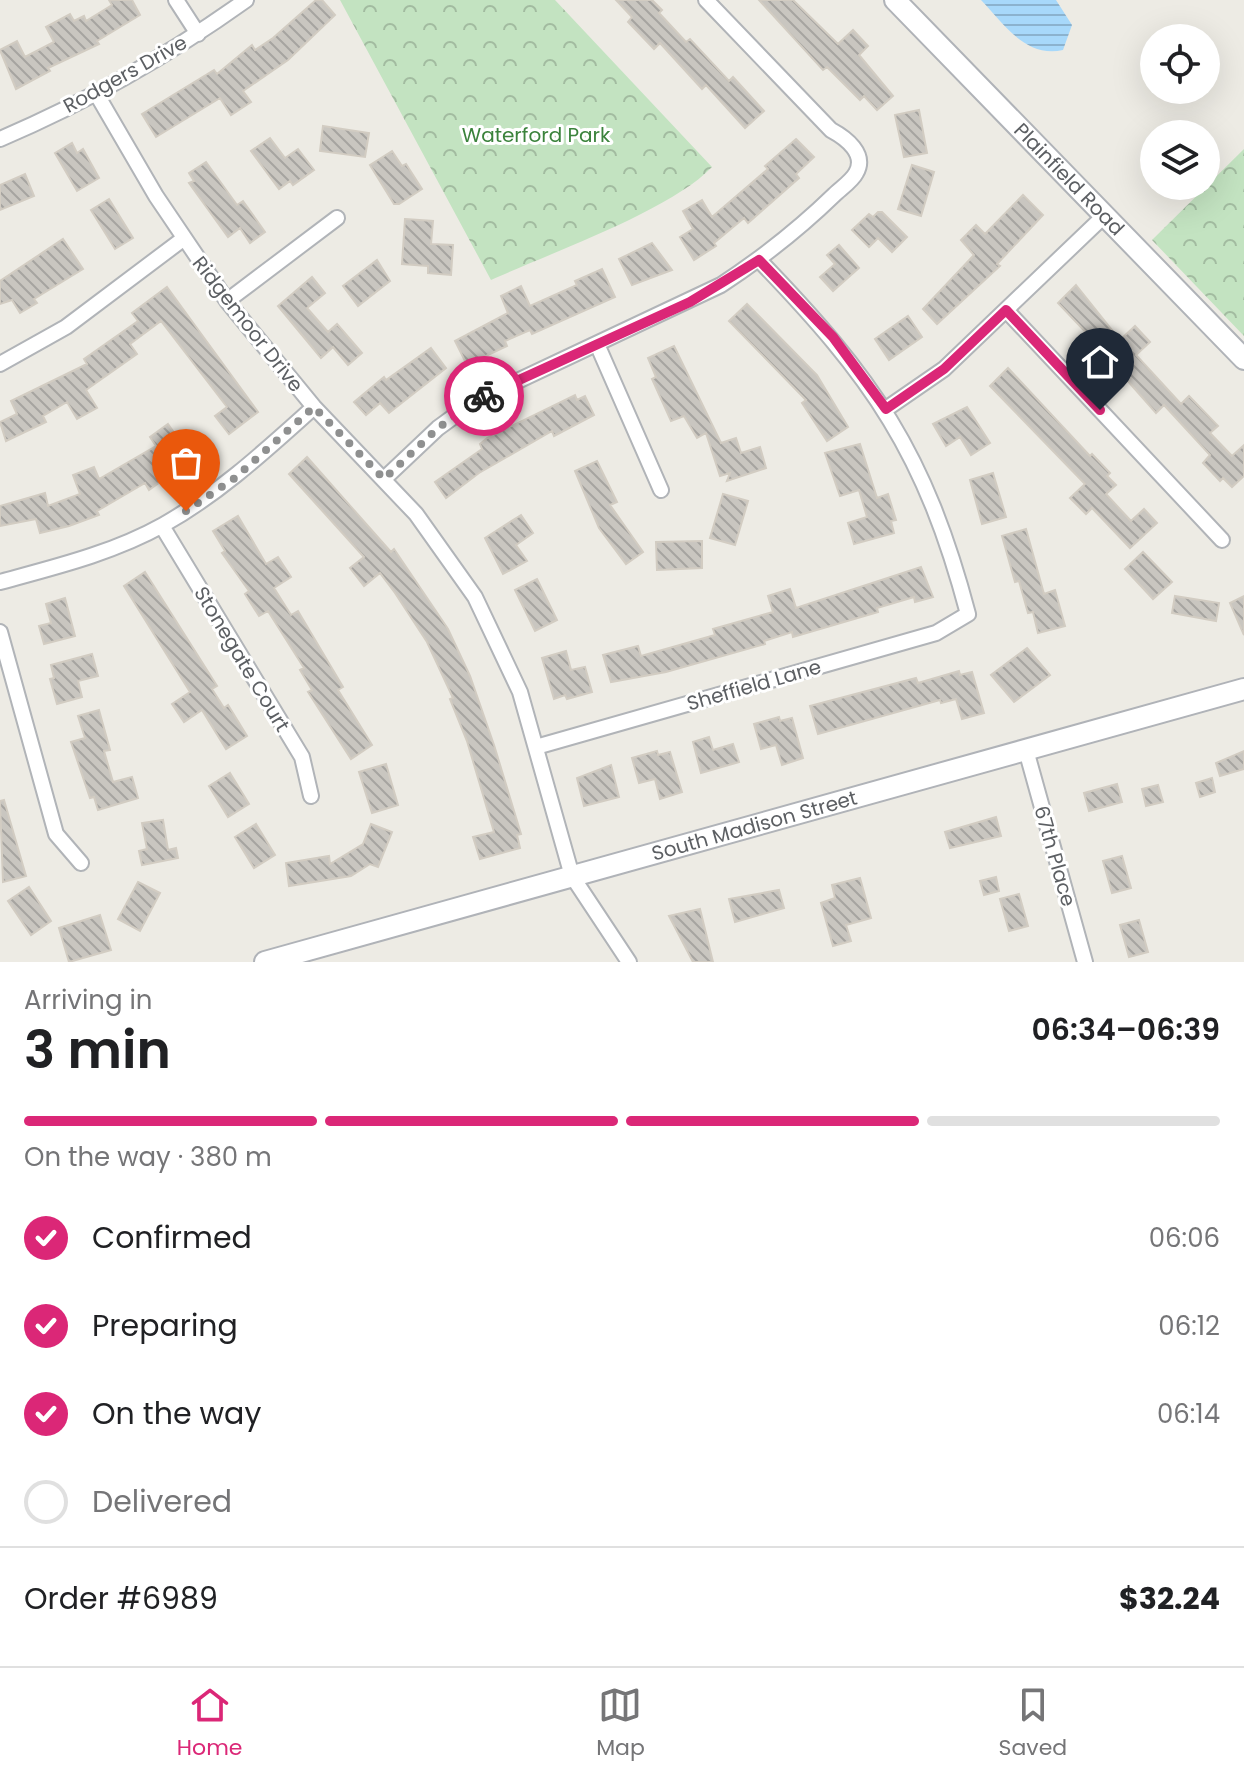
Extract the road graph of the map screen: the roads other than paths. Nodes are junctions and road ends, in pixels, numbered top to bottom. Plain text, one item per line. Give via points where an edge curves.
1 (176, 0) edge
2 (246, 0) edge
3 (706, 0) edge
4 (895, 0) edge
5 (198, 34) junction
6 (96, 93) junction
7 (0, 139) edge
8 (1104, 216) junction
9 (337, 218) dead end
10 (183, 239) junction
11 (759, 260) junction
12 (227, 301) junction
13 (1006, 310) junction
14 (597, 344) junction
15 (1244, 359) edge
16 (0, 364) edge
17 (314, 407) junction
18 (886, 409) junction
19 (384, 479) junction
20 (661, 490) dead end
21 (162, 526) junction
22 (1222, 540) dead end
23 (0, 582) edge
24 (0, 632) edge
25 (1244, 689) edge
26 (536, 747) junction
27 (1026, 750) junction
28 (311, 796) dead end
29 (81, 863) dead end
30 (572, 876) junction
31 (265, 962) edge
32 (629, 962) edge
33 (1085, 962) edge

1 - 5 street
2 - 5 street, Rodgers Drive
3 - 11 street via 831,130 851,144 858,158 856,173
4 - 8 street, Plainfield Road
5 - 6 street, Rodgers Drive
6 - 7 street, Rodgers Drive
6 - 10 street, Ridgemoor Drive
8 - 13 street
8 - 15 street, Plainfield Road
9 - 12 street
10 - 12 street, Ridgemoor Drive
10 - 16 street via 66,327
11 - 14 street via 690,302
11 - 18 street via 833,337
12 - 17 street, Ridgemoor Drive
13 - 18 street via 944,369
13 - 22 street
14 - 19 street via 475,401
14 - 20 street
17 - 19 street, Ridgemoor Drive
17 - 21 street via 235,478
18 - 26 street, Sheffield Lane via 933,500 968,614 936,633
19 - 26 street, Ridgemoor Drive via 435,537 475,597 507,660
21 - 23 street via 88,557
21 - 28 street, Stonegate Court via 302,757
24 - 29 street via 56,834
25 - 27 street, South Madison Street
26 - 30 street, Ridgemoor Drive
27 - 30 street, South Madison Street
27 - 33 street, 67th Place
30 - 31 street, South Madison Street
30 - 32 street, Ridgemoor Drive

